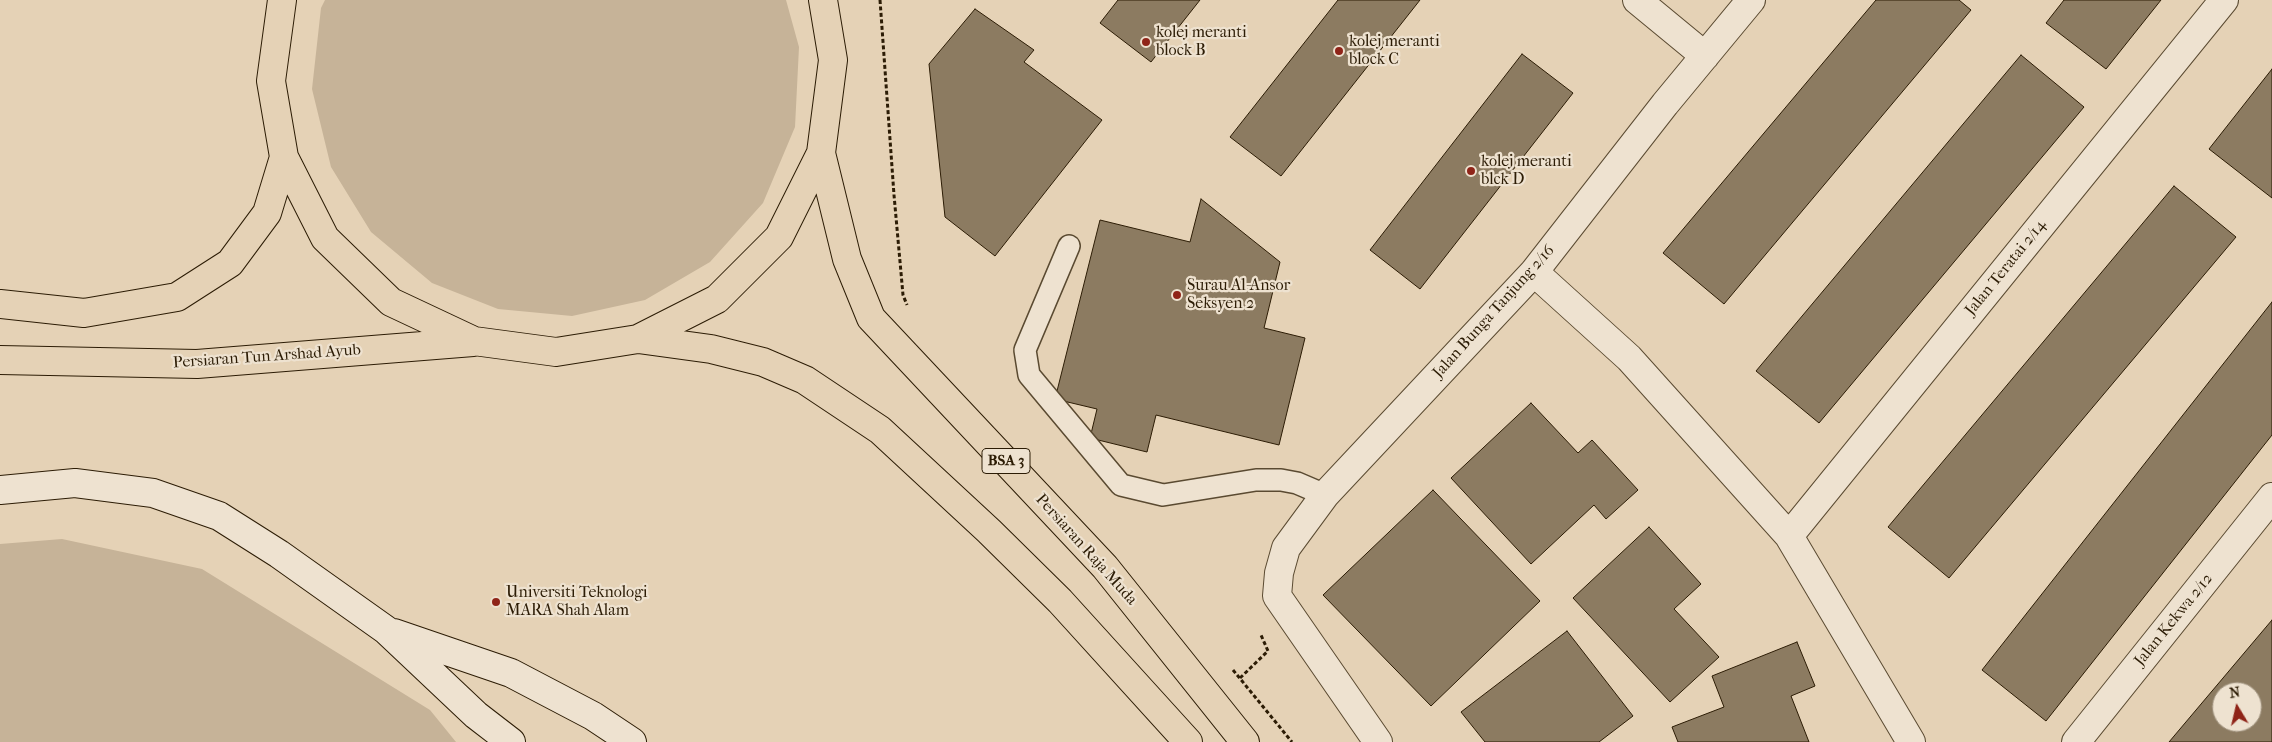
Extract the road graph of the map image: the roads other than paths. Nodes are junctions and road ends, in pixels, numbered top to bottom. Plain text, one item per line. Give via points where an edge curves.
1 (823, 0) edge
2 (1638, 0) edge
3 (1750, 0) edge
4 (2224, 0) edge
5 (280, 2) edge
6 (1705, 56) junction
7 (821, 153) junction
8 (284, 157) junction
9 (1069, 246) dead end
10 (1534, 272) junction
11 (0, 304) edge
12 (638, 339) junction
13 (474, 341) junction
14 (0, 360) edge
15 (0, 490) edge
16 (1325, 494) junction
17 (2272, 497) edge
18 (1789, 536) junction
19 (386, 630) junction
20 (510, 742) edge
21 (632, 742) edge
22 (1188, 742) edge
23 (1245, 742) edge
24 (1378, 742) edge
25 (1911, 742) edge
26 (2076, 742) edge

1 - 7 main road via 833,60
2 - 6 street
3 - 6 street, Jalan Bunga Tanjung 2/16
4 - 18 street, Jalan Teratai 2/14
5 - 8 main road via 271,81
6 - 10 street, Jalan Bunga Tanjung 2/16
7 - 12 main road via 779,237 717,299
7 - 23 main road, Persiaran Raja Muda / BSA 3 via 847,259 871,318 1105,567
8 - 11 main road via 267,213 230,263 177,297 84,312
8 - 13 main road via 325,238 391,302
9 - 16 lane via 1025,350 1029,375 1121,485 1163,495 1256,480 1281,480
10 - 16 street, Jalan Bunga Tanjung 2/16
10 - 18 street via 1629,358
12 - 13 main road via 556,352
12 - 22 main road via 711,349 763,362 805,380 880,430 989,530 1060,601
13 - 14 main road, Persiaran Tun Arshad Ayub via 197,364
15 - 19 street via 75,483 153,493 219,516
16 - 24 street, Jalan Bunga Tanjung 2/16 via 1286,548 1277,596
17 - 26 street, Jalan Kekwa 2/12
18 - 25 street
19 - 20 street via 476,715
19 - 21 street via 511,673 593,716

